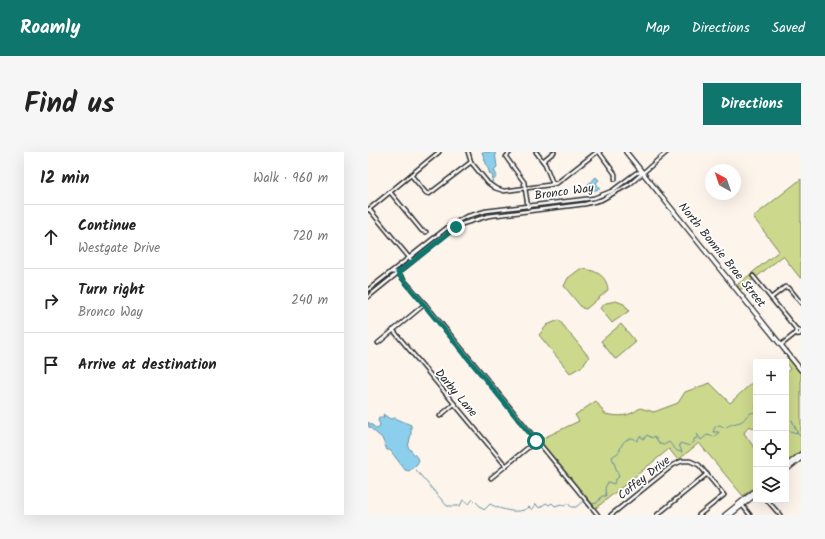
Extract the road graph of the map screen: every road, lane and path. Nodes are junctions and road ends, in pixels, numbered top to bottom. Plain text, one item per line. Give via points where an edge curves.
1 (439, 152) edge
2 (468, 152) edge
3 (510, 152) edge
4 (536, 152) edge
5 (554, 152) edge
6 (598, 152) edge
7 (626, 152) edge
8 (667, 152) edge
9 (543, 161) junction
10 (471, 162) junction
11 (642, 172) junction
12 (411, 175) junction
13 (615, 179) dead end
14 (553, 184) junction
15 (526, 188) junction
16 (390, 192) junction
17 (528, 206) junction
18 (369, 209) edge
19 (529, 212) junction
20 (426, 232) dead end
21 (409, 257) junction
22 (412, 261) junction
23 (390, 272) junction
24 (398, 273) junction
25 (753, 276) dead end
26 (368, 290) edge
27 (368, 297) edge
28 (771, 298) junction
29 (425, 304) junction
30 (801, 304) edge
31 (393, 330) junction
32 (798, 333) edge
33 (378, 343) dead end
34 (781, 346) junction
35 (801, 370) edge
36 (454, 404) junction
37 (440, 416) dead end
38 (536, 441) junction
39 (801, 454) edge
40 (801, 458) edge
41 (789, 464) edge
42 (506, 466) junction
43 (789, 468) edge
44 (707, 474) junction
45 (491, 478) dead end
46 (753, 492) edge
47 (753, 496) edge
48 (770, 503) edge
49 (742, 505) junction
50 (598, 515) edge
51 (611, 515) edge
52 (657, 515) edge
53 (699, 515) edge
54 (725, 515) edge
55 (730, 515) edge
56 (750, 515) edge
57 (780, 515) edge

1 - 12 street
2 - 10 street
3 - 15 street via 506,156 520,174
4 - 9 street
5 - 9 street
6 - 13 street via 615,174
6 - 14 street
7 - 11 main road, North Bonnie Brae Street
8 - 11 street
9 - 14 street
10 - 12 street via 428,194
10 - 15 street via 495,188 504,191
11 - 17 street, Bronco Way via 636,173 612,191 594,198
11 - 19 street, Bronco Way via 624,188 602,200
11 - 34 main road, North Bonnie Brae Street
12 - 16 street
14 - 15 street
15 - 17 street
16 - 18 street
16 - 20 street via 422,231
17 - 19 street
17 - 21 street, Bronco Way via 486,211 465,217
18 - 21 street
19 - 22 street, Bronco Way via 468,221 451,230
21 - 22 street
21 - 23 street, Bronco Way
22 - 24 street, Bronco Way
23 - 24 street
23 - 26 street, Bronco Way
24 - 27 street, Bronco Way
24 - 29 street
25 - 28 street
28 - 30 street via 785,287 789,288
28 - 32 street
29 - 31 street
29 - 38 street
31 - 33 street
31 - 36 street, Darby Lane
32 - 34 street
34 - 35 main road, North Bonnie Brae Street
36 - 37 street
36 - 42 street, Darby Lane
38 - 42 street
38 - 50 street
39 - 41 main road
40 - 43 main road
42 - 45 street
44 - 51 street, Coffey Drive via 699,465 690,461 672,465
44 - 52 street
44 - 53 street via 724,495
46 - 54 main road
47 - 49 main road
48 - 57 street
49 - 55 main road
49 - 56 street

